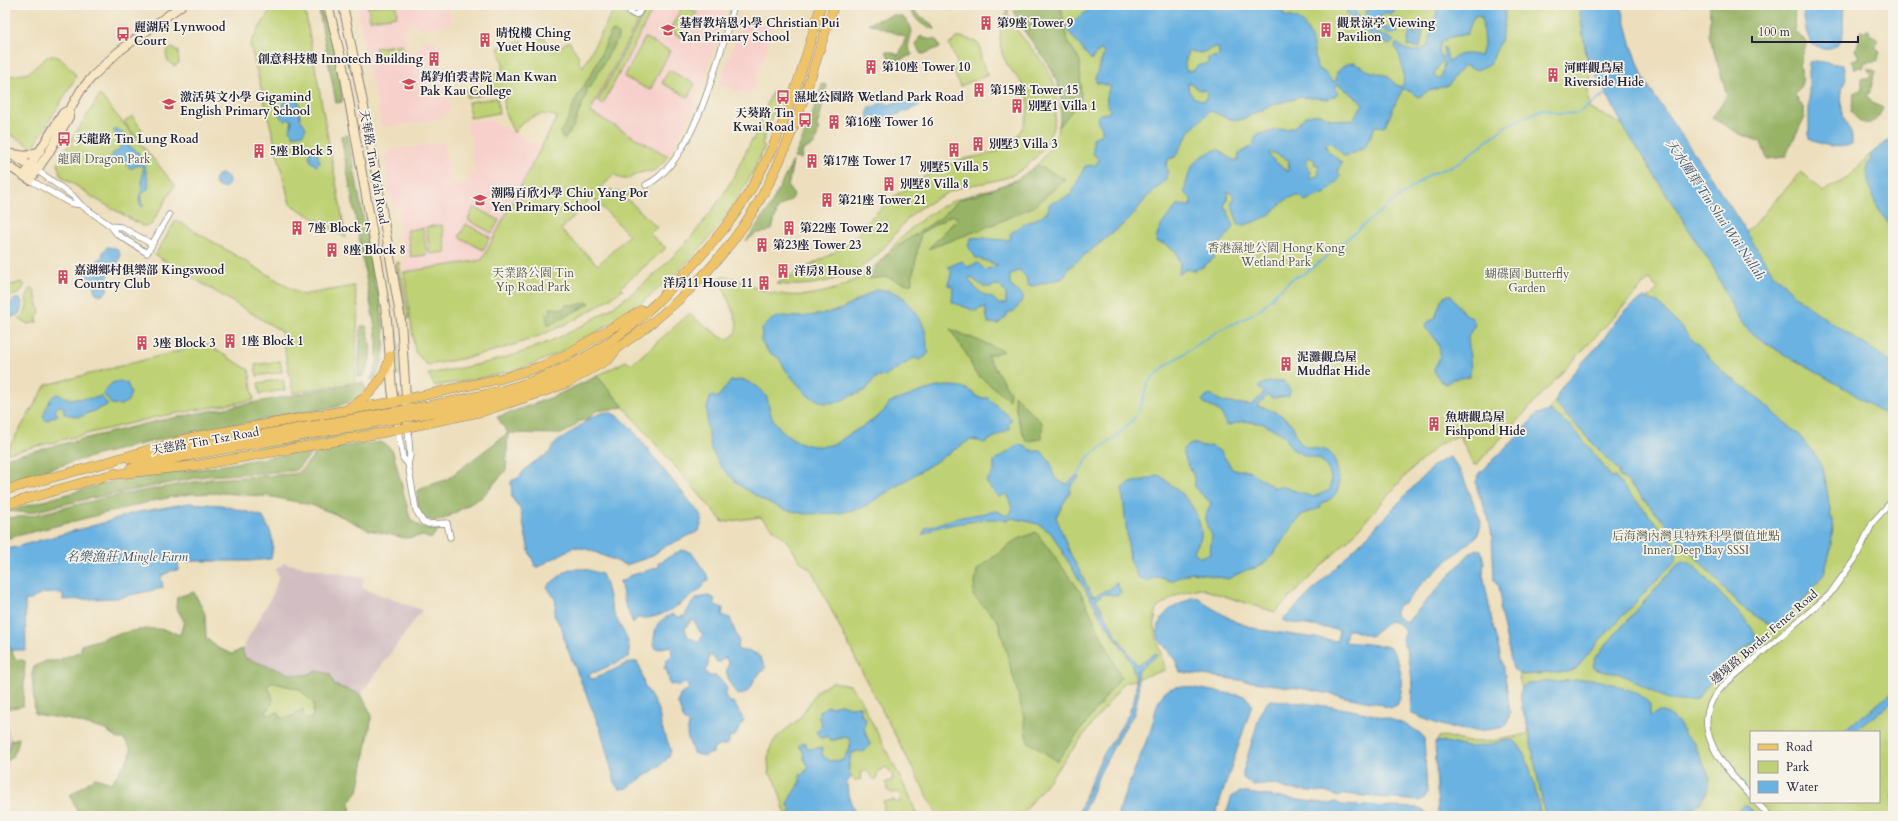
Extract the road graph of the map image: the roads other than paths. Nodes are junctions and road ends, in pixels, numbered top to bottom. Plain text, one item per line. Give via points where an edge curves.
1 (182, 5) edge
2 (328, 5) edge
3 (343, 5) edge
4 (644, 5) edge
5 (734, 5) edge
6 (816, 5) edge
7 (821, 5) edge
8 (834, 5) edge
9 (630, 6) edge
10 (796, 85) junction
11 (70, 109) junction
12 (40, 151) junction
13 (7, 152) edge
14 (5, 164) edge
15 (30, 166) junction
16 (38, 171) junction
17 (27, 178) junction
18 (646, 185) dead end
19 (81, 205) junction
20 (169, 215) dead end
21 (111, 226) junction
22 (152, 244) junction
23 (656, 302) junction
24 (622, 344) junction
25 (390, 356) junction
26 (582, 362) junction
27 (406, 398) junction
28 (394, 402) junction
29 (341, 411) junction
30 (408, 428) junction
31 (398, 430) junction
32 (196, 450) junction
33 (107, 462) junction
34 (408, 464) junction
35 (110, 475) junction
36 (5, 490) edge
37 (1893, 500) edge
38 (5, 505) edge
39 (450, 537) dead end
40 (1750, 795) edge
41 (1757, 803) edge
42 (1770, 816) edge

1 - 11 main road via 105,64 85,85
2 - 25 main road, 天華路 Tin Wah Road via 342,61 377,257
3 - 27 main road, 天華路 Tin Wah Road via 398,302
4 - 9 street via 635,15 630,12
5 - 18 street via 710,86 693,125 669,168 659,178
6 - 10 main road via 802,49
7 - 10 main road
8 - 24 main road via 790,135 759,201 700,277 660,316
10 - 23 main road via 769,153 744,201 708,249
11 - 12 main road via 64,113
11 - 16 main road via 69,117
12 - 13 main road via 26,156
12 - 15 main road
13 - 15 main road
14 - 17 main road
15 - 16 main road
15 - 17 main road
16 - 17 main road
16 - 19 street via 73,196
17 - 19 street via 70,203
19 - 21 street
20 - 22 street
21 - 22 street via 121,227
21 - 22 street via 117,234 146,253
23 - 26 main road via 628,328
23 - 27 main road via 578,349 539,367 481,384
24 - 26 main road
24 - 30 main road via 609,359 569,382 484,411
25 - 28 main road, 天華路 Tin Wah Road
25 - 29 main road via 384,374 370,393
26 - 32 main road, 天慈路 Tin Tsz Road, bridge via 554,380 519,393 469,406 412,413
27 - 28 main road
27 - 30 main road, 天華路 Tin Wah Road
28 - 29 main road
28 - 31 main road, 天華路 Tin Wah Road
29 - 33 main road via 193,437
30 - 31 main road
30 - 34 street
31 - 34 street via 403,458
31 - 35 main road via 195,465
32 - 33 main road, 天慈路 Tin Tsz Road
32 - 35 main road, 天慈路 Tin Tsz Road
33 - 36 main road, 天慈路 Tin Tsz Road
34 - 39 street via 419,518 428,524 447,523
35 - 38 main road, 天慈路 Tin Tsz Road
37 - 40 street, 邊境路 Border Fence Road via 1873,522 1855,559 1829,595 1717,691 1711,702 1706,714 1714,750 1734,779
41 - 42 street

